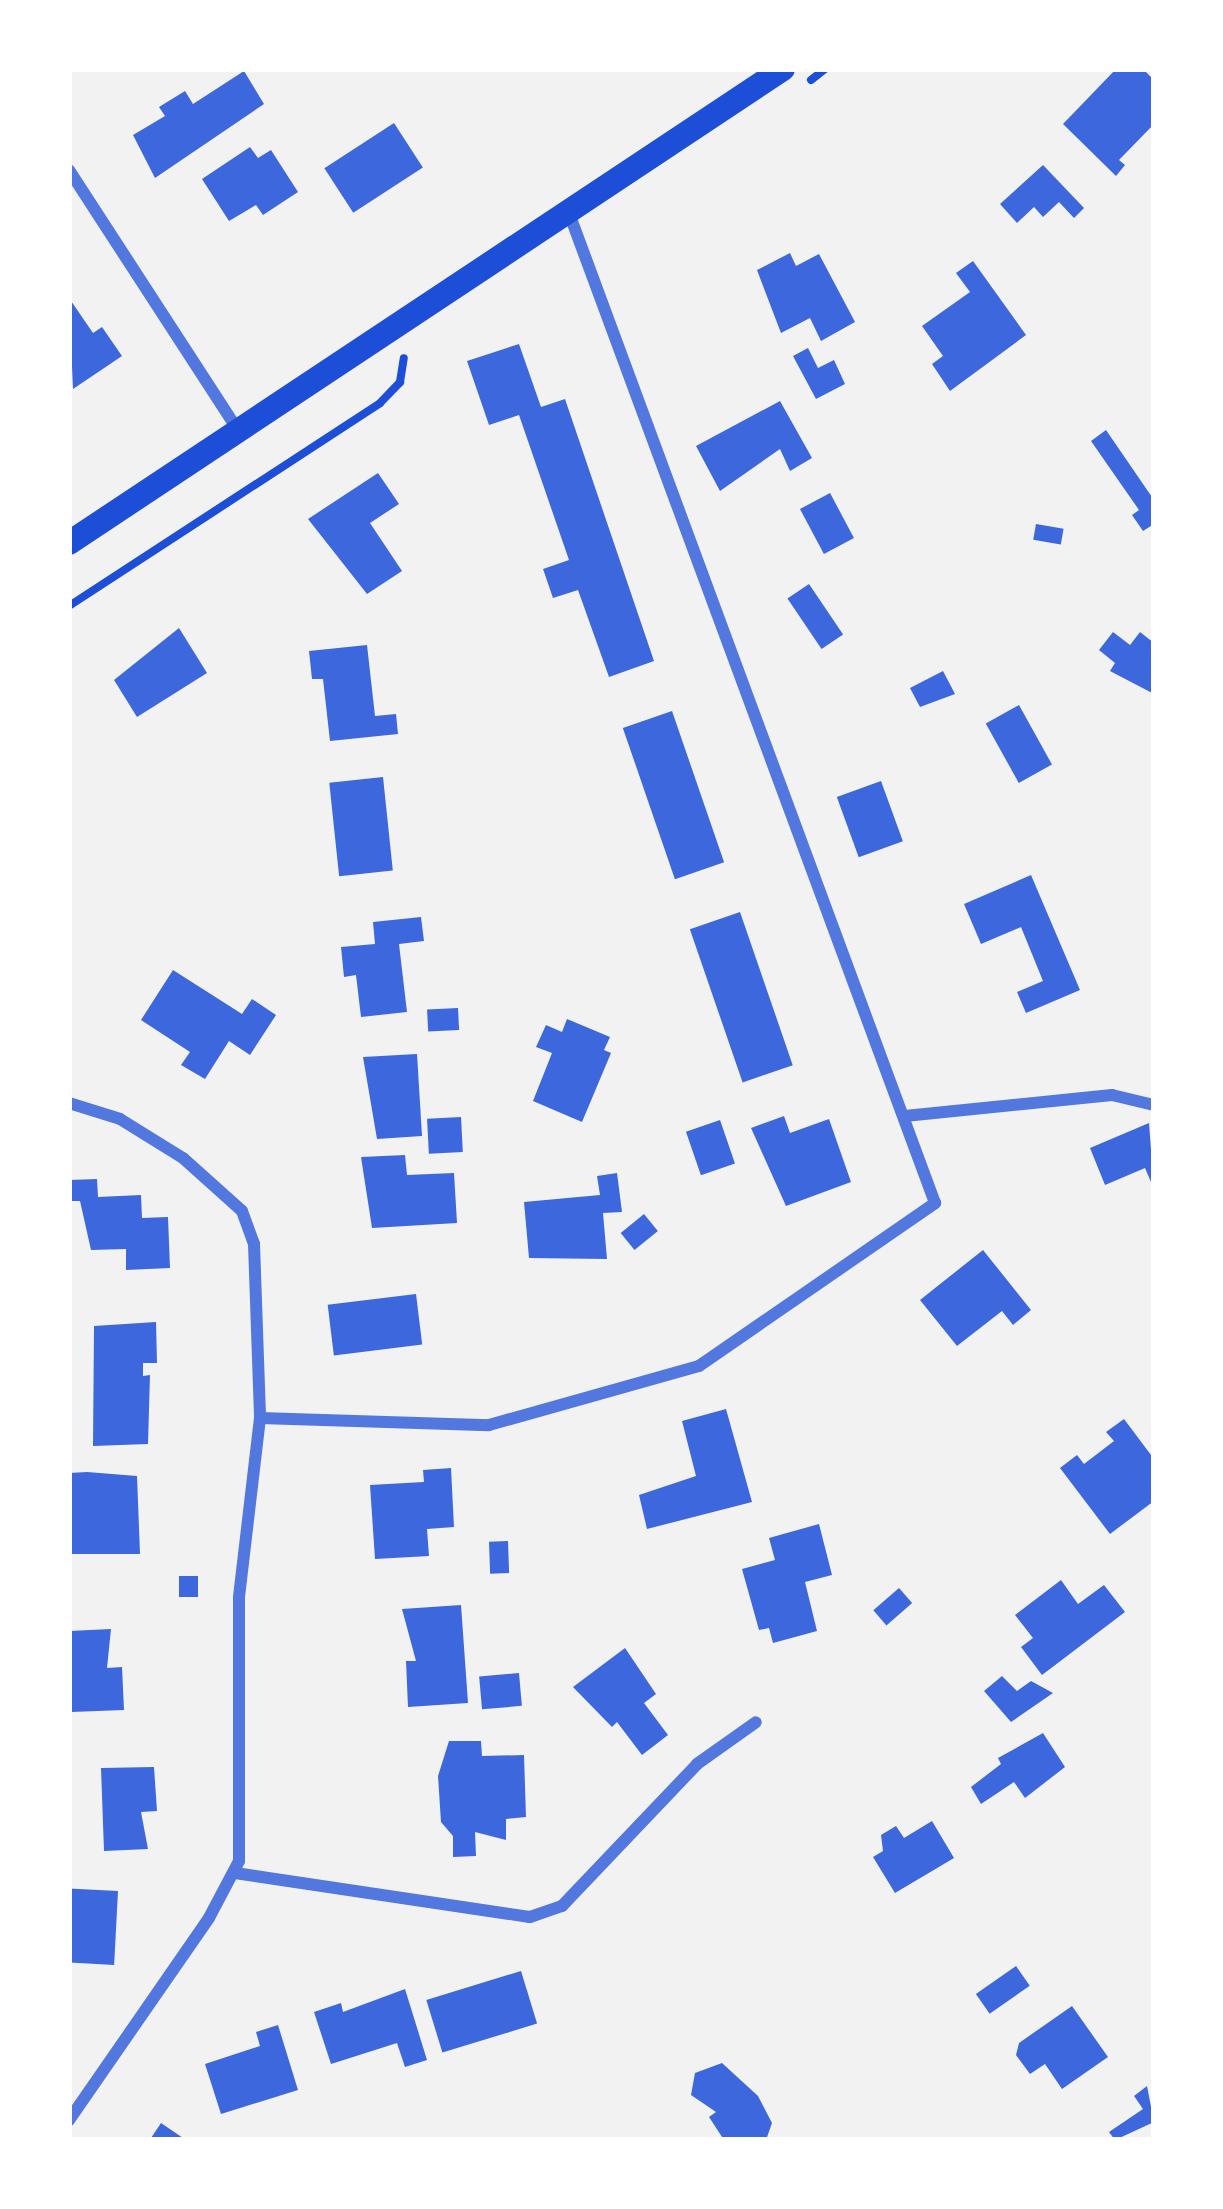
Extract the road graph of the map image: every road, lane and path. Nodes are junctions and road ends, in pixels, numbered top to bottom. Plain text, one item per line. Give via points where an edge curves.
1 (783, 69) edge
2 (825, 69) edge
3 (791, 96) dead end
4 (69, 170) edge
5 (569, 213) junction
6 (414, 344) dead end
7 (241, 433) junction
8 (69, 543) edge
9 (69, 606) edge
10 (69, 1103) edge
11 (1154, 1105) edge
12 (905, 1116) junction
13 (260, 1418) junction
14 (756, 1721) dead end
15 (235, 1874) junction
16 (69, 2120) edge

1 - 5 main road
2 - 3 path
4 - 7 street
5 - 7 main road
5 - 12 street
6 - 9 path via 396,388 380,403
7 - 8 main road
10 - 13 street via 120,1119 183,1158 242,1211 254,1244
11 - 12 street via 1112,1095
12 - 13 street via 935,1203 699,1366 489,1425
13 - 15 street via 239,1598 244,1805
14 - 15 street via 697,1764 562,1906 530,1917
15 - 16 street

